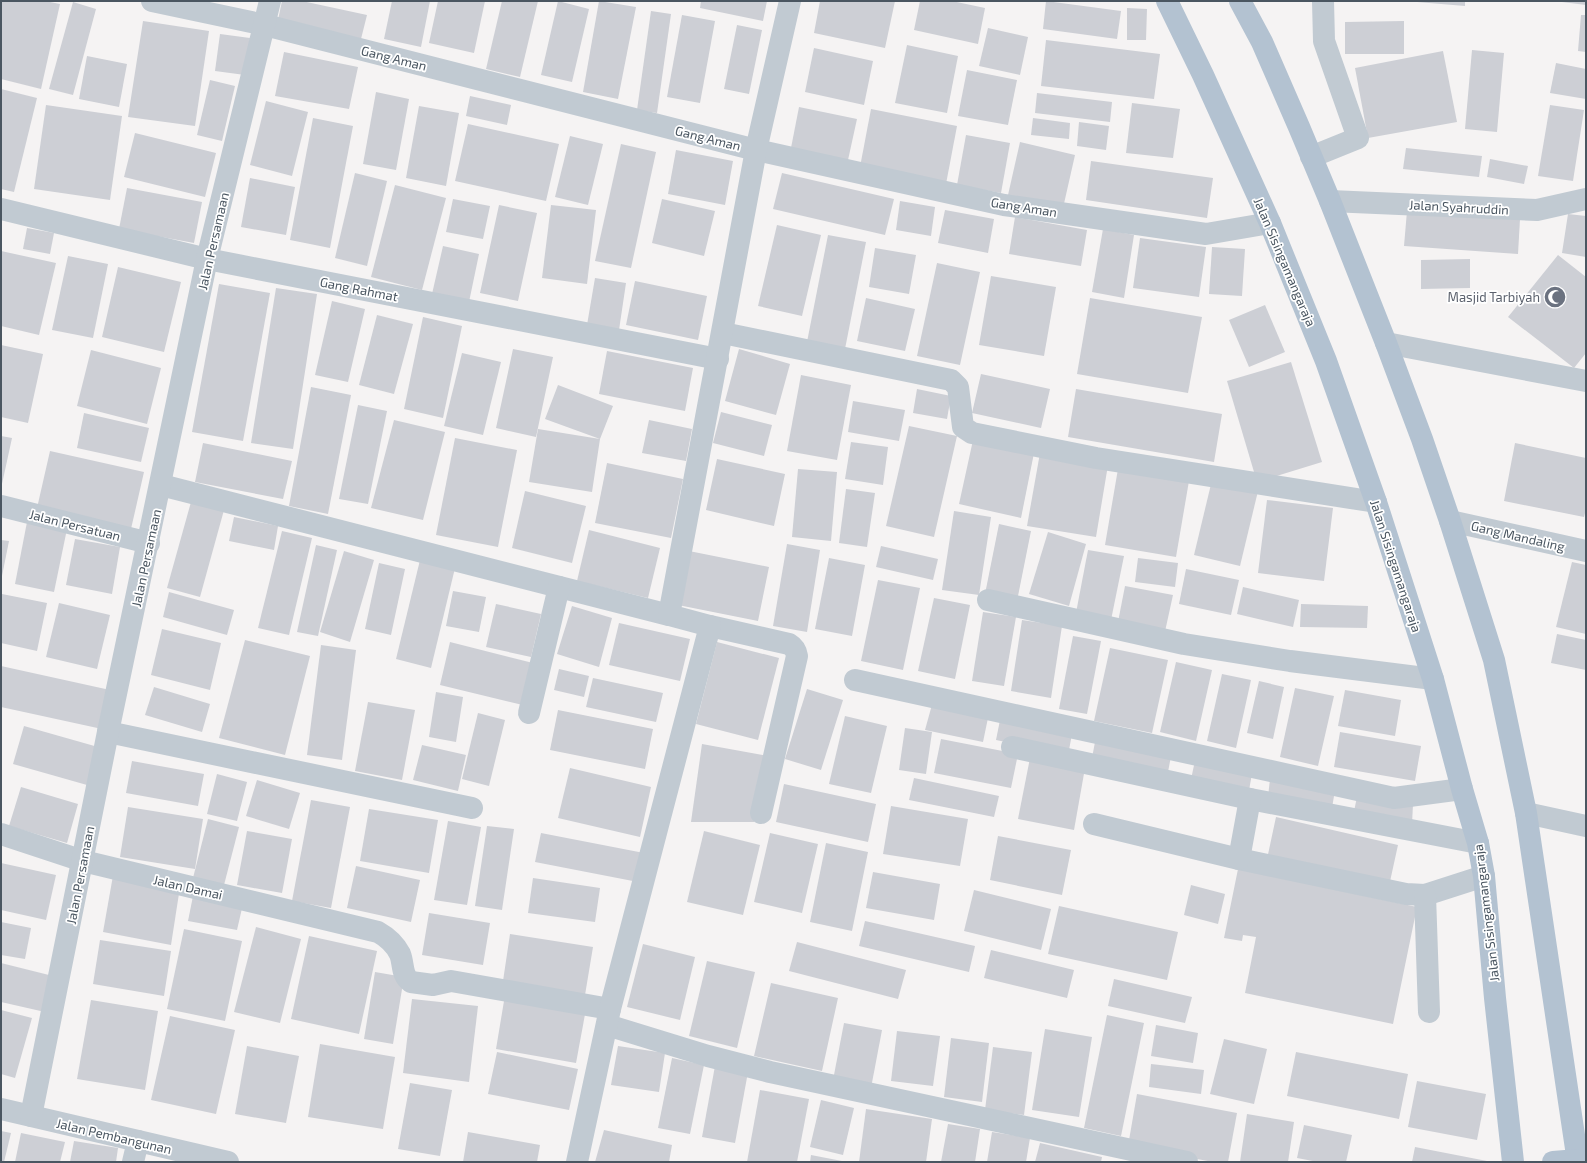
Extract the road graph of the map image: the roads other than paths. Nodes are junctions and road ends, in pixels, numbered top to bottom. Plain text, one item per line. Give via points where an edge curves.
1 (152, 1) edge
2 (270, 1) edge
3 (790, 1) edge
4 (1167, 1) edge
5 (1240, 1) edge
6 (1323, 1) edge
7 (265, 25) junction
8 (756, 150) junction
9 (1311, 157) junction
10 (1586, 199) edge
11 (1330, 200) junction
12 (1, 210) edge
13 (1270, 223) junction
14 (208, 259) junction
15 (723, 333) junction
16 (1386, 344) junction
17 (718, 359) junction
18 (1586, 381) edge
19 (161, 485) junction
20 (1376, 502) junction
21 (1, 506) edge
22 (1450, 521) junction
23 (149, 543) junction
24 (1586, 551) edge
25 (559, 587) junction
26 (988, 600) dead end
27 (669, 615) junction
28 (710, 626) junction
29 (1432, 679) junction
30 (855, 680) dead end
31 (529, 713) dead end
32 (108, 732) junction
33 (1012, 747) dead end
34 (1462, 790) junction
35 (1250, 799) junction
36 (472, 808) dead end
37 (761, 813) dead end
38 (1526, 813) junction
39 (1094, 824) dead end
40 (1586, 826) edge
41 (1, 834) edge
42 (1478, 843) junction
43 (1239, 859) junction
44 (83, 861) junction
45 (1484, 876) junction
46 (1425, 895) junction
47 (1429, 1012) dead end
48 (608, 1017) junction
49 (1, 1109) edge
50 (31, 1116) junction
51 (138, 1141) junction
52 (1578, 1161) edge
53 (133, 1162) edge
54 (228, 1162) edge
55 (577, 1162) edge
56 (1187, 1162) edge
57 (1514, 1162) edge
58 (1553, 1162) edge

1 - 7 street, Gang Aman
2 - 7 street, Jalan Persamaan
3 - 8 street
4 - 13 main road, Jalan Sisingamangaraja
5 - 9 main road via 1262,42
6 - 9 street via 1324,41 1358,138
7 - 8 street, Gang Aman
7 - 14 street, Jalan Persamaan
8 - 13 street, Gang Aman via 1004,206 1206,234
8 - 15 street
9 - 11 main road
10 - 11 street, Jalan Syahruddin via 1537,210
11 - 16 main road
12 - 14 street, Gang Rahmat
13 - 20 main road, Jalan Sisingamangaraja via 1326,361
14 - 17 street, Gang Rahmat
14 - 19 street, Jalan Persamaan
15 - 17 street
15 - 20 street via 951,380 958,387 963,427 972,433 1096,458
16 - 18 street
16 - 22 main road
17 - 27 street
19 - 23 street, Jalan Persamaan
19 - 25 street
20 - 29 main road, Jalan Sisingamangaraja
21 - 23 street, Jalan Persatuan
22 - 24 street, Gang Mandaling
22 - 38 main road via 1494,660
23 - 32 street, Jalan Persamaan
25 - 27 street
25 - 31 street
26 - 29 street via 1184,644 1303,663
27 - 28 street
28 - 37 street via 789,644 796,652
28 - 48 street
29 - 34 main road, Jalan Sisingamangaraja
30 - 34 street via 1394,798
32 - 36 street
32 - 44 street, Jalan Persamaan
33 - 35 street
34 - 42 main road, Jalan Sisingamangaraja
35 - 42 street
35 - 43 street
38 - 40 street
38 - 52 main road
39 - 43 street
41 - 44 street, Jalan Damai
42 - 45 main road, Jalan Sisingamangaraja
43 - 46 street via 1406,894
44 - 48 street, Jalan Damai via 378,932 387,938 400,954 403,972 411,982 433,984 451,981
44 - 50 street, Jalan Persamaan
45 - 46 street
45 - 57 main road, Jalan Sisingamangaraja
46 - 47 street
48 - 55 street
48 - 56 street via 708,1056 770,1072
49 - 50 street, Jalan Pembangunan
50 - 51 street, Jalan Pembangunan
51 - 53 street
51 - 54 street, Jalan Pembangunan
52 - 58 main road

